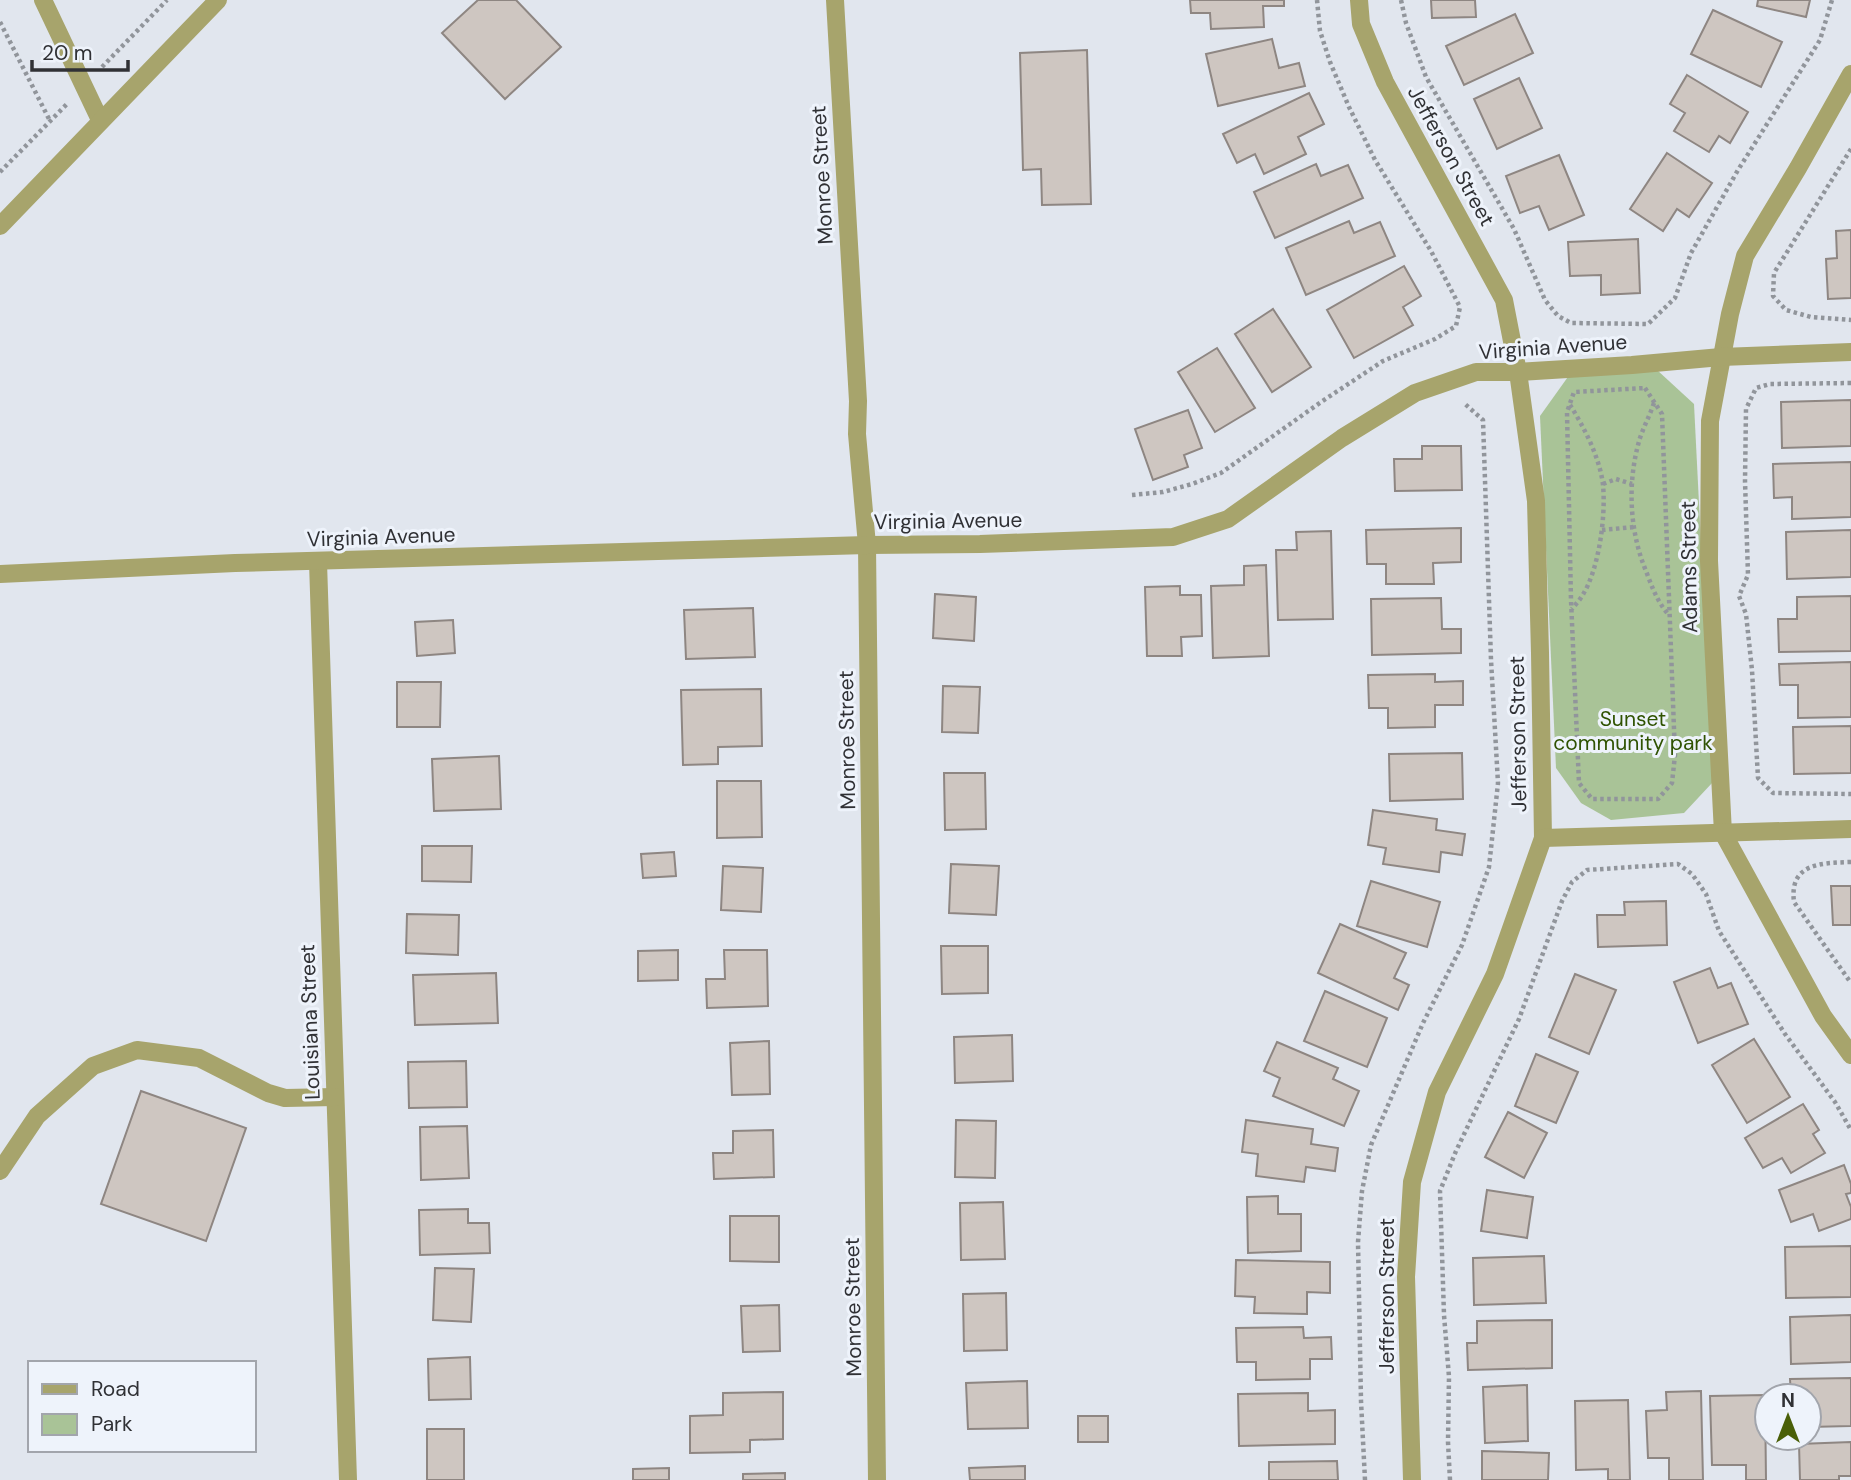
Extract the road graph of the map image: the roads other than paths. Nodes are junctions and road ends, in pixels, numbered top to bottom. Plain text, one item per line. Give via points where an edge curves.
1 (43, 0) edge
2 (218, 0) edge
3 (835, 0) edge
4 (1359, 0) edge
5 (1851, 74) edge
6 (100, 120) junction
7 (0, 226) edge
8 (1851, 352) edge
9 (1721, 357) junction
10 (1518, 372) junction
11 (867, 545) junction
12 (318, 562) junction
13 (0, 574) edge
14 (1851, 829) edge
15 (1723, 833) junction
16 (1543, 838) junction
17 (1851, 1055) edge
18 (335, 1097) junction
19 (0, 1171) edge
20 (348, 1480) edge
21 (877, 1480) edge
22 (1412, 1480) edge

1 - 6 street
2 - 6 street
3 - 11 street, Monroe Street
4 - 10 street, Jefferson Street via 1361,24 1385,82 1504,300
5 - 9 street, Adams Street via 1745,256
6 - 7 street
8 - 9 street, Virginia Avenue
9 - 10 street, Virginia Avenue
9 - 15 street, Adams Street via 1710,421 1709,561
10 - 11 street, Virginia Avenue via 1476,372 1415,393 1228,519 1172,537
10 - 16 street, Jefferson Street via 1536,501
11 - 12 street, Virginia Avenue
11 - 21 street, Monroe Street
12 - 13 street, Virginia Avenue
12 - 18 street, Louisiana Street
14 - 15 street
15 - 16 street
15 - 17 street, Adams Street via 1823,1016
16 - 22 street, Jefferson Street via 1495,974 1437,1092 1412,1182 1406,1277
18 - 19 street via 285,1098 199,1058 137,1050 93,1066 37,1116
18 - 20 street, Louisiana Street

